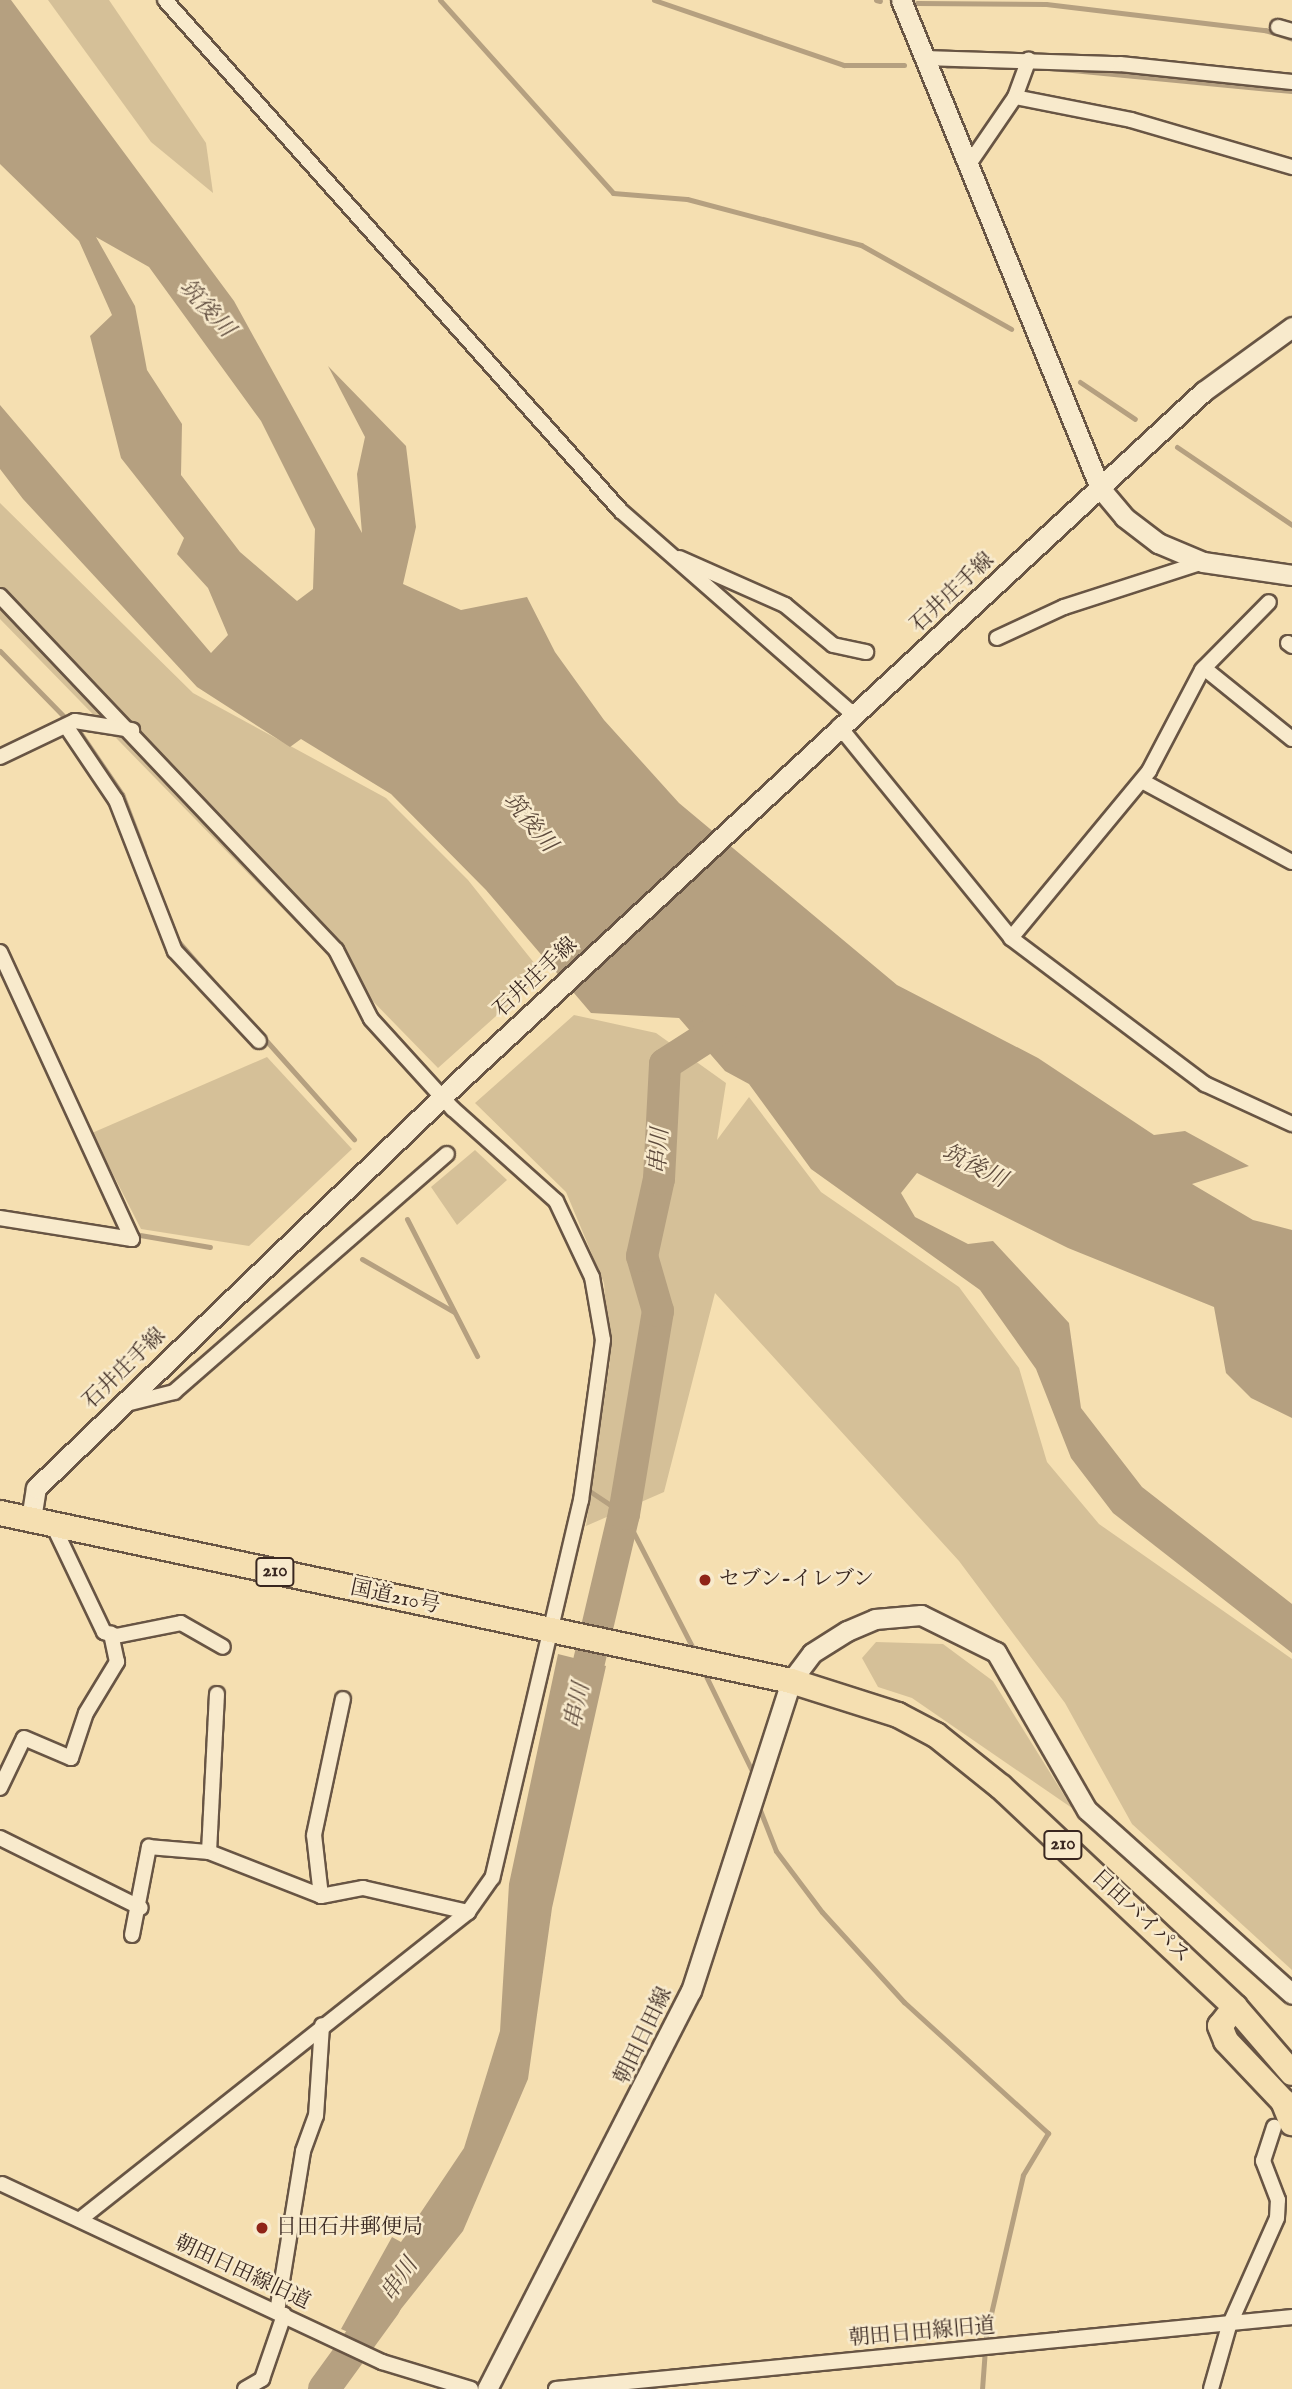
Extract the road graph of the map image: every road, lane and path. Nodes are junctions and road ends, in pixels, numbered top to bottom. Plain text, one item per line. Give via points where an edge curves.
1 (165, 0) edge
2 (901, 0) edge
3 (924, 58) junction
4 (1027, 65) junction
5 (1292, 82) edge
6 (1015, 97) junction
7 (967, 167) junction
8 (1292, 167) edge
9 (1292, 327) edge
10 (1100, 488) junction
11 (659, 549) junction
12 (1203, 562) junction
13 (1292, 575) edge
14 (0, 596) edge
15 (1269, 602) dead end
16 (997, 638) dead end
17 (866, 652) dead end
18 (1204, 668) junction
19 (846, 721) junction
20 (71, 724) junction
21 (132, 730) junction
22 (1292, 739) edge
23 (0, 757) edge
24 (1142, 781) junction
25 (1292, 862) edge
26 (1011, 938) junction
27 (0, 952) edge
28 (259, 1041) dead end
29 (442, 1097) junction
30 (1292, 1124) edge
31 (447, 1154) dead end
32 (0, 1218) edge
33 (121, 1405) junction
34 (0, 1513) edge
35 (42, 1521) junction
36 (550, 1631) junction
37 (111, 1634) junction
38 (223, 1647) dead end
39 (791, 1681) junction
40 (217, 1694) dead end
41 (343, 1699) dead end
42 (0, 1788) edge
43 (0, 1838) edge
44 (209, 1852) junction
45 (321, 1896) junction
46 (141, 1908) junction
47 (468, 1912) junction
48 (132, 1935) dead end
49 (1292, 1994) edge
50 (1235, 2007) junction
51 (322, 2025) junction
52 (1292, 2073) edge
53 (1283, 2125) edge
54 (1, 2184) edge
55 (80, 2219) junction
56 (280, 2313) junction
57 (1292, 2317) edge
58 (1229, 2326) junction
59 (441, 2386) edge
60 (245, 2389) edge
61 (471, 2389) edge
62 (487, 2389) edge
63 (556, 2389) edge
64 (1211, 2389) edge

1 - 11 street via 364,230
2 - 3 main road
3 - 4 street
3 - 7 main road
4 - 5 street
4 - 6 street
6 - 7 street
6 - 8 street via 1131,120
7 - 10 main road
9 - 10 main road, 石井庄手線 via 1204,391
10 - 12 main road via 1149,536
10 - 19 main road, 石井庄手線
11 - 17 street via 785,605 833,645
11 - 19 street via 781,646
12 - 13 main road
12 - 16 street via 1064,607
14 - 21 street
15 - 18 street
18 - 22 street
18 - 24 street
19 - 26 street
19 - 29 main road, 石井庄手線
20 - 21 street
20 - 23 street
20 - 28 street via 116,800 175,951
21 - 29 street via 337,950 370,1019
24 - 25 street
24 - 26 street
26 - 30 street via 1205,1084
27 - 32 street via 130,1233
29 - 33 main road, 石井庄手線
29 - 36 street via 556,1201 592,1277 603,1340 596,1414
31 - 33 street via 174,1392
33 - 35 main road, 石井庄手線 via 31,1493
34 - 35 highway, 国道210号 / 210
35 - 36 highway, 国道210号 / 210
35 - 37 street via 104,1632
36 - 39 highway, 国道210号 / 210
36 - 47 street via 492,1878
37 - 38 street via 180,1623
37 - 42 street via 117,1662 86,1713 71,1758 23,1738
39 - 49 main road via 827,1641 875,1619 921,1615 964,1631 996,1652 1087,1810
39 - 50 highway, 日田バイパス / 210 via 898,1715 936,1735 1001,1787
39 - 62 main road, 朝田日田線 via 691,1992
40 - 44 street
41 - 45 street via 314,1835
43 - 46 street
44 - 45 street
44 - 46 street via 149,1847
45 - 47 street via 363,1888
46 - 48 street
47 - 51 street
50 - 52 highway, 日田バイパス / 210
50 - 53 highway via 1220,2026 1226,2041 1283,2101
51 - 55 street
51 - 56 street via 316,2116 303,2151
53 - 58 street via 1262,2161 1278,2200 1277,2218
54 - 55 street, 朝田日田線旧道
55 - 56 street, 朝田日田線旧道
56 - 59 street, 朝田日田線旧道
56 - 60 street via 262,2379
57 - 58 street, 朝田日田線旧道
58 - 63 street, 朝田日田線旧道
58 - 64 street
59 - 61 street, 朝田日田線旧道

